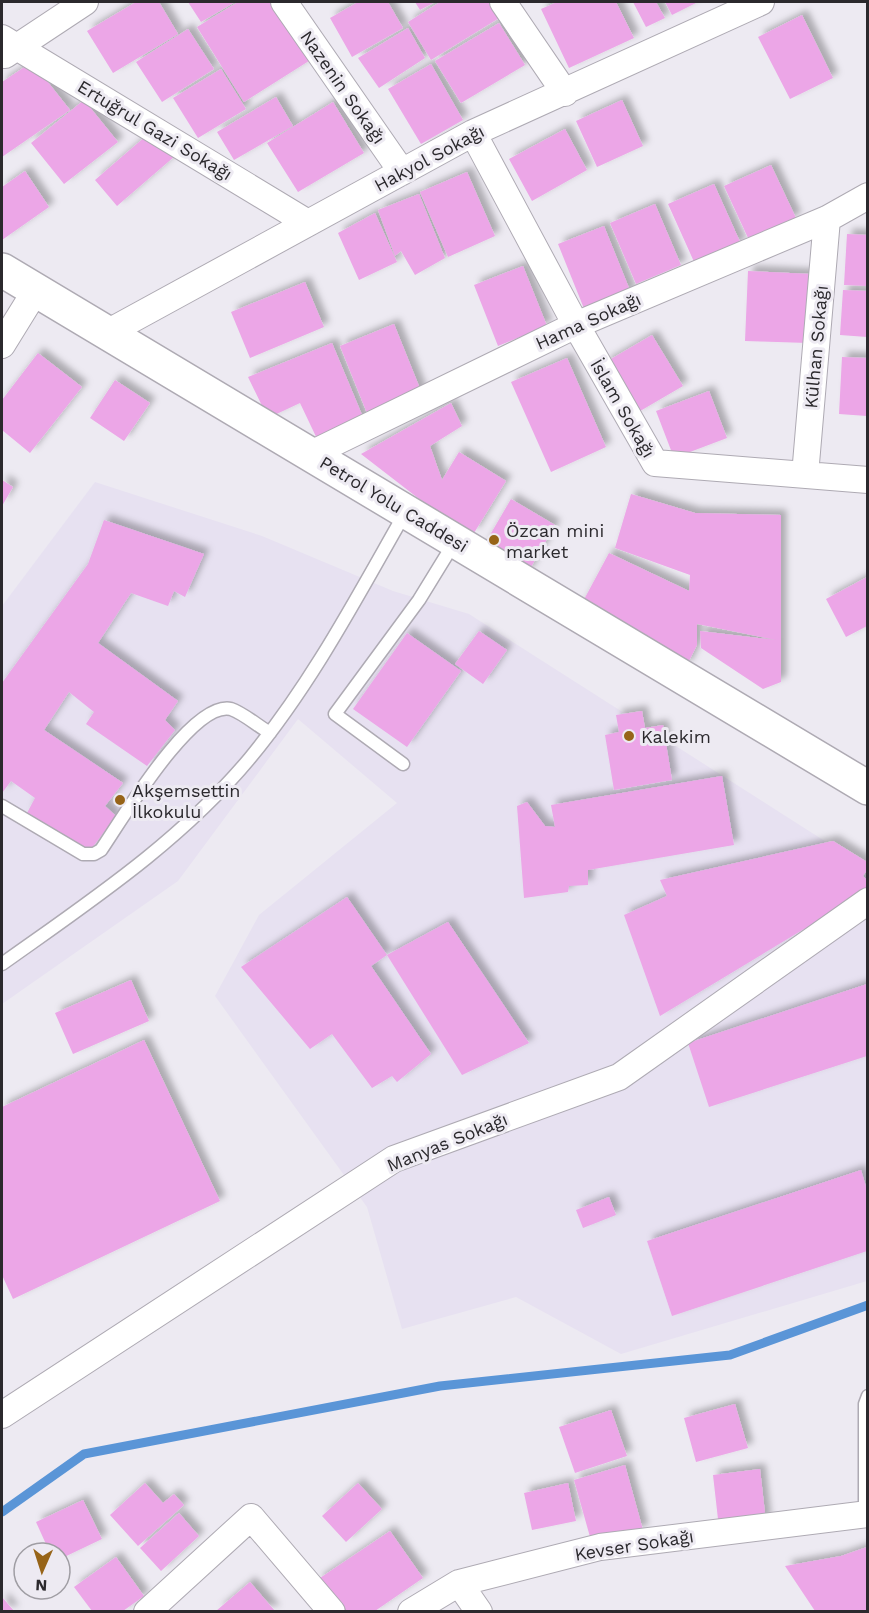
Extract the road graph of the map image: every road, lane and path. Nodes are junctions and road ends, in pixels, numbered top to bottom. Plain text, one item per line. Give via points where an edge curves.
1 (85, 2) edge
2 (284, 2) edge
3 (504, 2) edge
4 (755, 3) edge
5 (6, 47) edge
6 (565, 93) junction
7 (473, 133) junction
8 (402, 172) junction
9 (867, 196) edge
10 (827, 219) junction
11 (308, 223) junction
12 (2, 270) edge
13 (36, 290) junction
14 (576, 325) junction
15 (107, 333) junction
16 (2, 345) edge
17 (311, 454) junction
18 (805, 475) junction
19 (867, 480) edge
20 (406, 512) junction
21 (455, 541) junction
22 (270, 733) junction
23 (787, 738) junction
24 (402, 764) dead end
25 (867, 788) edge
26 (867, 805) edge
27 (2, 806) edge
28 (867, 901) edge
29 (2, 964) edge
30 (867, 1396) edge
31 (2, 1415) edge
32 (866, 1514) edge
33 (459, 1583) junction
34 (147, 1611) edge
35 (332, 1611) edge
36 (411, 1611) edge
37 (479, 1611) edge

1 - 5 street
2 - 8 street, Nazenin Sokağı
3 - 6 street
4 - 6 street, Hakyol Sokağı
5 - 11 street, Ertuğrul Gazi Sokağı
6 - 7 street, Hakyol Sokağı
7 - 8 street, Hakyol Sokağı
7 - 14 street, İslam Sokağı
8 - 11 street, Hakyol Sokağı
9 - 10 street, Hama Sokağı
10 - 14 street, Hama Sokağı
10 - 18 street, Külhan Sokağı
11 - 15 street, Hakyol Sokağı
12 - 13 main road, Petrol Yolu Caddesi
13 - 15 main road, Petrol Yolu Caddesi
13 - 16 street
14 - 17 street, Hama Sokağı
14 - 18 street, İslam Sokağı via 655,463
15 - 17 main road, Petrol Yolu Caddesi
17 - 20 main road, Petrol Yolu Caddesi
18 - 19 street, İslam Sokağı
20 - 21 main road, Petrol Yolu Caddesi
20 - 22 lane via 311,674
21 - 23 main road, Petrol Yolu Caddesi
21 - 24 lane via 419,600 335,714
22 - 27 lane via 231,710 204,716 162,760 101,850 94,854 83,854
22 - 29 lane via 226,785 141,865
23 - 25 main road, Petrol Yolu Caddesi
23 - 26 main road, Petrol Yolu Caddesi
28 - 31 street, Manyas Sokağı via 619,1077 394,1159
30 - 32 lane
32 - 33 street, Kevser Sokağı via 600,1547
33 - 36 street, Kevser Sokağı
33 - 37 street
34 - 35 street via 251,1517

